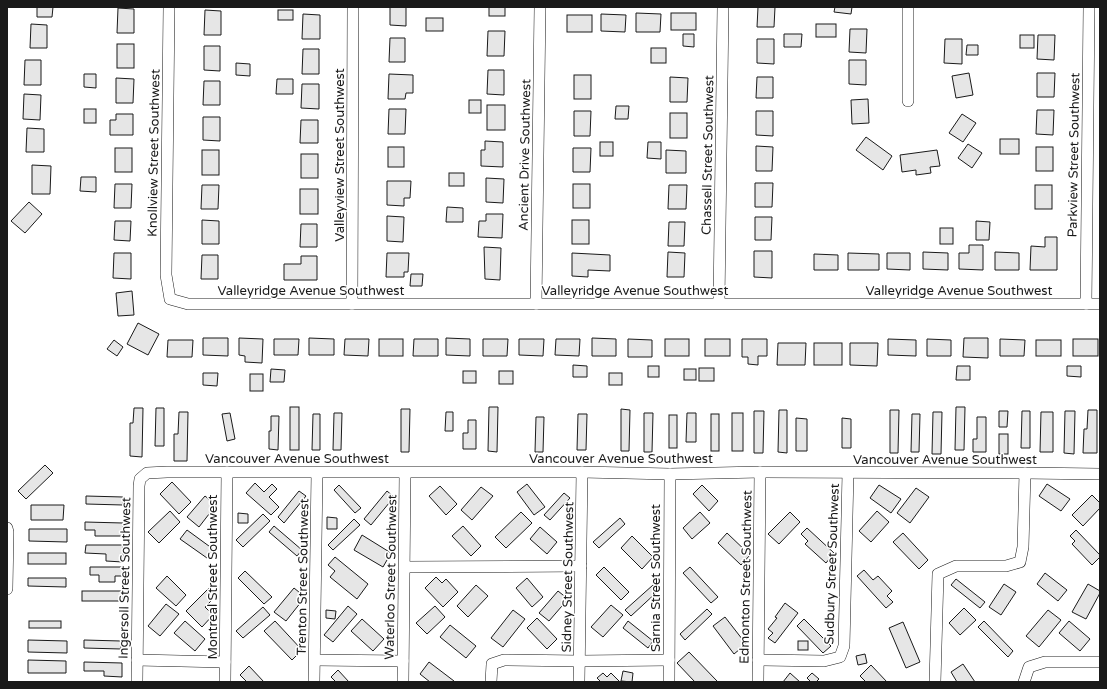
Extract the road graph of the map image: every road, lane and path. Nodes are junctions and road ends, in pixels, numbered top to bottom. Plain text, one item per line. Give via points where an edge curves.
1 (169, 7) edge
2 (353, 7) edge
3 (540, 7) edge
4 (723, 7) edge
5 (908, 7) edge
6 (1089, 7) edge
7 (908, 101) dead end
8 (170, 299) joint
9 (352, 304) junction
10 (536, 304) junction
11 (719, 304) junction
12 (1086, 304) junction
13 (1100, 304) edge
14 (227, 472) junction
15 (582, 472) junction
16 (760, 472) junction
17 (317, 473) junction
18 (405, 473) junction
19 (848, 473) junction
20 (1025, 473) junction
21 (670, 474) junction
22 (1100, 474) edge
23 (143, 475) joint
24 (7, 528) edge
25 (581, 566) junction
26 (405, 567) junction
27 (7, 589) edge
28 (137, 660) junction
29 (315, 660) junction
30 (669, 660) junction
31 (758, 660) junction
32 (403, 661) junction
33 (580, 661) junction
34 (225, 662) junction
35 (1100, 662) edge
36 (137, 682) edge
37 (225, 682) edge
38 (314, 682) edge
39 (403, 682) edge
40 (492, 682) edge
41 (580, 682) edge
42 (669, 682) edge
43 (758, 682) edge
44 (935, 682) edge
45 (1024, 682) edge

1 - 8 street, Knollview Street Southwest via 166,275
2 - 9 street, Valleyview Street Southwest
3 - 10 street, Ancient Drive Southwest
4 - 11 street, Chassell Street Southwest
5 - 7 street
6 - 12 street, Parkview Street Southwest
8 - 9 street, Valleyridge Avenue Southwest via 188,304
9 - 10 street, Valleyridge Avenue Southwest
10 - 11 street, Valleyridge Avenue Southwest
11 - 12 street, Valleyridge Avenue Southwest
12 - 13 street, Valleyridge Avenue Southwest
14 - 17 street, Vancouver Avenue Southwest
14 - 23 street, Vancouver Avenue Southwest via 167,472
14 - 34 street, Montreal Street Southwest
15 - 18 street, Vancouver Avenue Southwest
15 - 21 street, Vancouver Avenue Southwest
15 - 25 street, Sidney Street Southwest
16 - 19 street, Vancouver Avenue Southwest
16 - 21 street, Vancouver Avenue Southwest
16 - 31 street, Edmonton Street Southwest
17 - 18 street, Vancouver Avenue Southwest
17 - 29 street, Trenton Street Southwest
18 - 26 street, Waterloo Street Southwest
19 - 20 street, Vancouver Avenue Southwest
19 - 31 street, Sudbury Street Southwest via 844,646 840,657 824,661
20 - 22 street, Vancouver Avenue Southwest
20 - 44 street via 1023,547 1020,562 1006,566 956,566 938,574
21 - 30 street, Sarnia Street Southwest
23 - 28 street, Ingersoll Street Southwest via 139,486
24 - 27 street
25 - 26 street
25 - 33 street, Sidney Street Southwest
26 - 32 street, Waterloo Street Southwest
28 - 34 street
28 - 36 street, Ingersoll Street Southwest
29 - 32 street
29 - 38 street, Trenton Street Southwest
30 - 33 street
30 - 42 street, Sarnia Street Southwest
31 - 43 street, Edmonton Street Southwest
32 - 39 street, Waterloo Street Southwest
33 - 40 street via 504,660 492,664
33 - 41 street, Sidney Street Southwest
34 - 37 street, Montreal Street Southwest
35 - 45 street via 1045,662 1029,667

